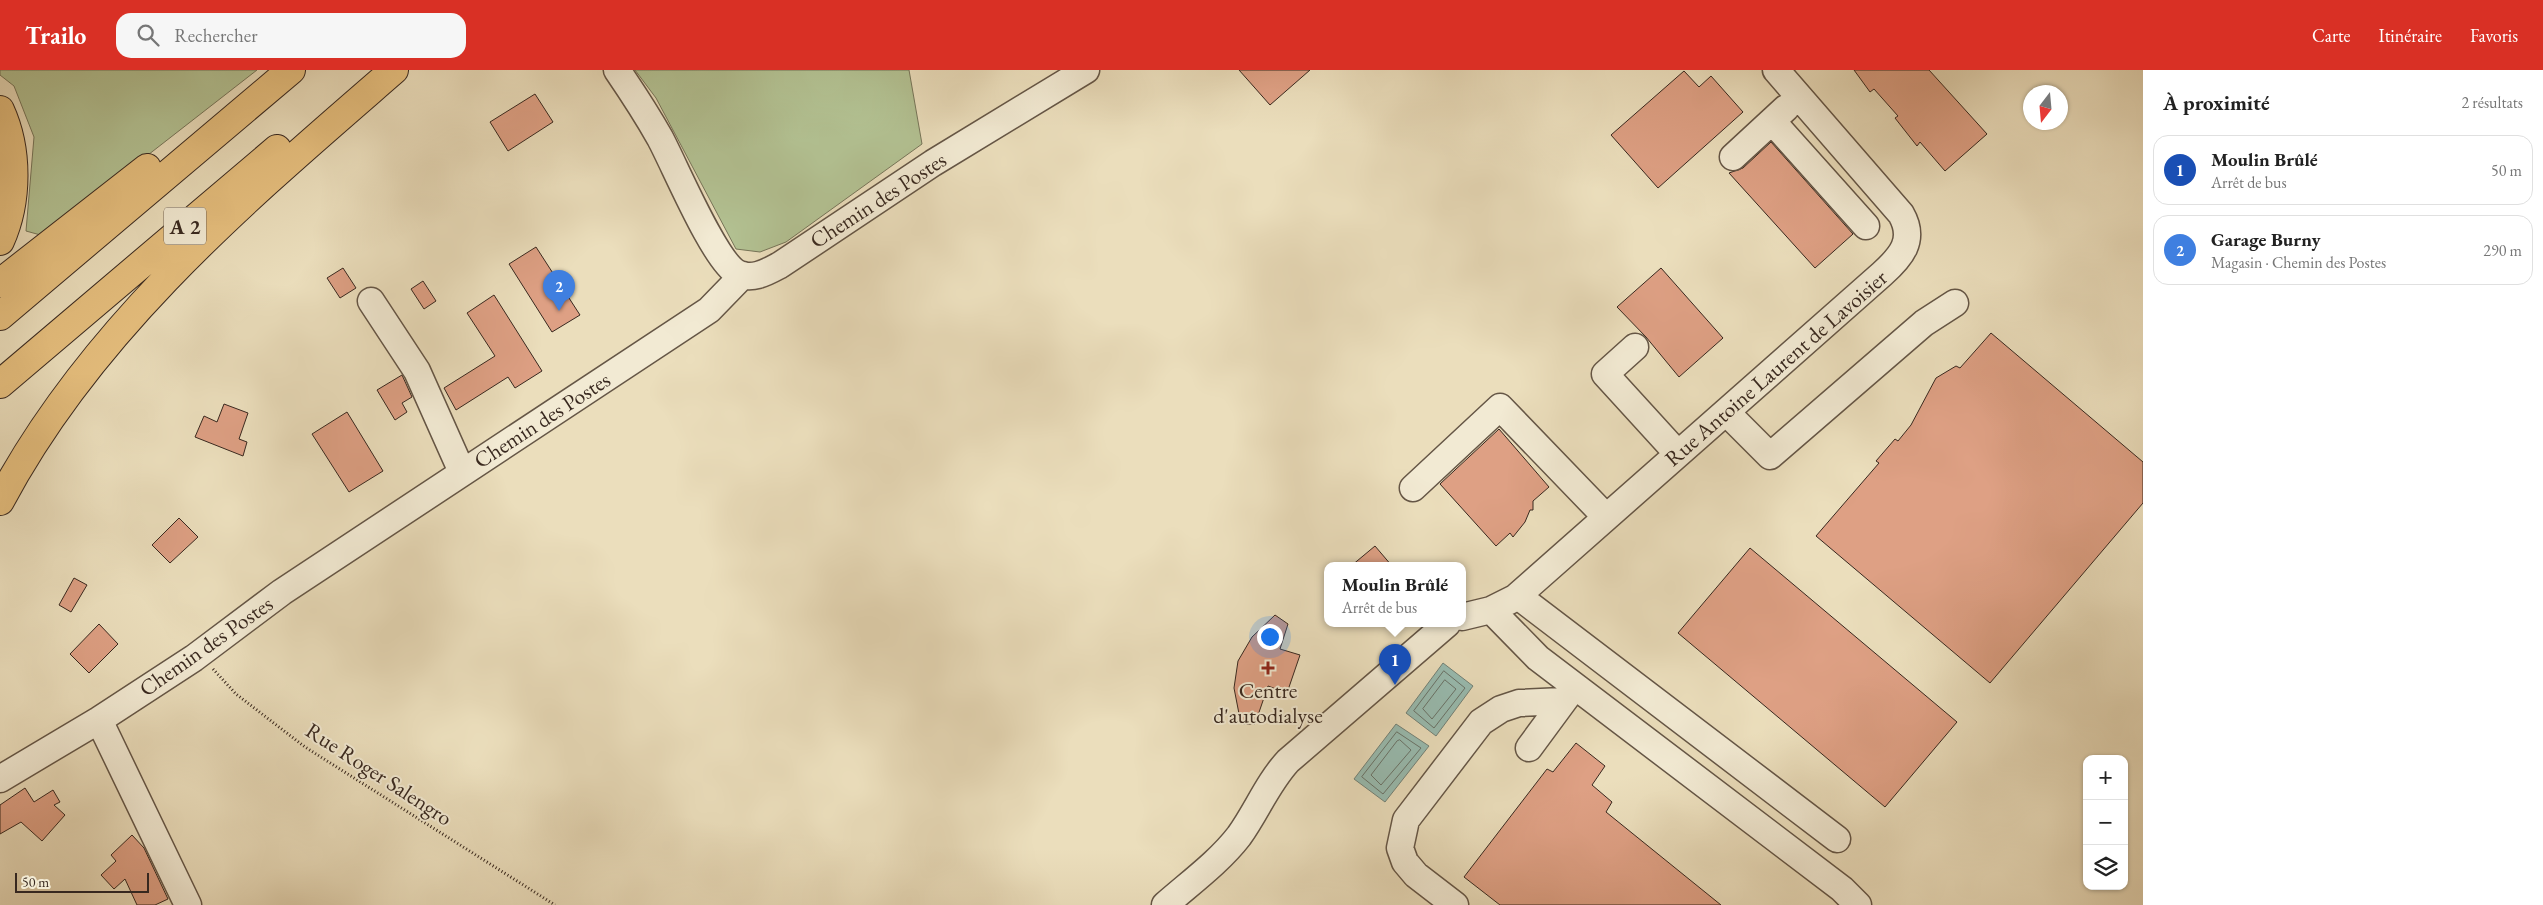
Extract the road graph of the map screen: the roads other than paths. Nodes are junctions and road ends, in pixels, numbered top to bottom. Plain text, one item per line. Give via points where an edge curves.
1 (278, 70) edge
2 (291, 70) edge
3 (372, 70) edge
4 (394, 70) edge
5 (617, 70) edge
6 (1086, 70) edge
7 (1776, 70) edge
8 (1799, 96) junction
9 (0, 110) edge
10 (1772, 121) junction
11 (1733, 157) dead end
12 (1866, 226) dead end
13 (0, 241) edge
14 (743, 275) junction
15 (0, 283) edge
16 (371, 302) dead end
17 (1955, 303) dead end
18 (0, 316) edge
19 (1635, 347) dead end
20 (0, 384) edge
21 (1726, 412) junction
22 (1678, 454) junction
23 (462, 472) junction
24 (1413, 488) dead end
25 (0, 501) edge
26 (1606, 518) junction
27 (1518, 596) junction
28 (1491, 610) junction
29 (1466, 616) edge
30 (1444, 627) edge
31 (1568, 694) junction
32 (99, 720) junction
33 (1529, 748) dead end
34 (0, 779) edge
35 (1837, 839) dead end
36 (188, 905) edge
37 (1165, 905) edge
38 (1455, 905) edge
39 (1858, 905) edge

1 - 15 highway via 244,91
2 - 18 highway, A 2
3 - 20 highway, A 2
4 - 25 highway via 221,224 138,310 45,426
5 - 14 street via 659,138 716,250 726,264
6 - 14 street, Chemin des Postes via 933,163 780,265 761,274
7 - 8 street, Rue Antoine Laurent de Lavoisier
8 - 10 street
8 - 21 street, Rue Antoine Laurent de Lavoisier via 1896,207 1908,227 1907,243 1900,258
9 - 13 highway via 10,138 13,161 8,216
10 - 11 street
10 - 12 street
14 - 23 street, Chemin des Postes via 709,310
16 - 23 street via 417,371
17 - 21 street via 1924,323 1770,456
19 - 22 street via 1605,374
21 - 22 street, Rue Antoine Laurent de Lavoisier
22 - 26 street, Rue Antoine Laurent de Lavoisier
23 - 32 street, Chemin des Postes
24 - 26 street via 1500,407
26 - 27 street, Rue Antoine Laurent de Lavoisier
27 - 28 street, Rue Antoine Laurent de Lavoisier
27 - 35 street
28 - 29 street, Rue Antoine Laurent de Lavoisier
28 - 31 street
30 - 37 street via 1288,762 1267,786 1246,826 1231,846
31 - 33 street
31 - 38 street via 1519,703 1501,709 1481,722 1408,815 1400,848 1405,862 1416,875
31 - 39 street via 1842,889
32 - 34 street, Chemin des Postes
32 - 36 street

